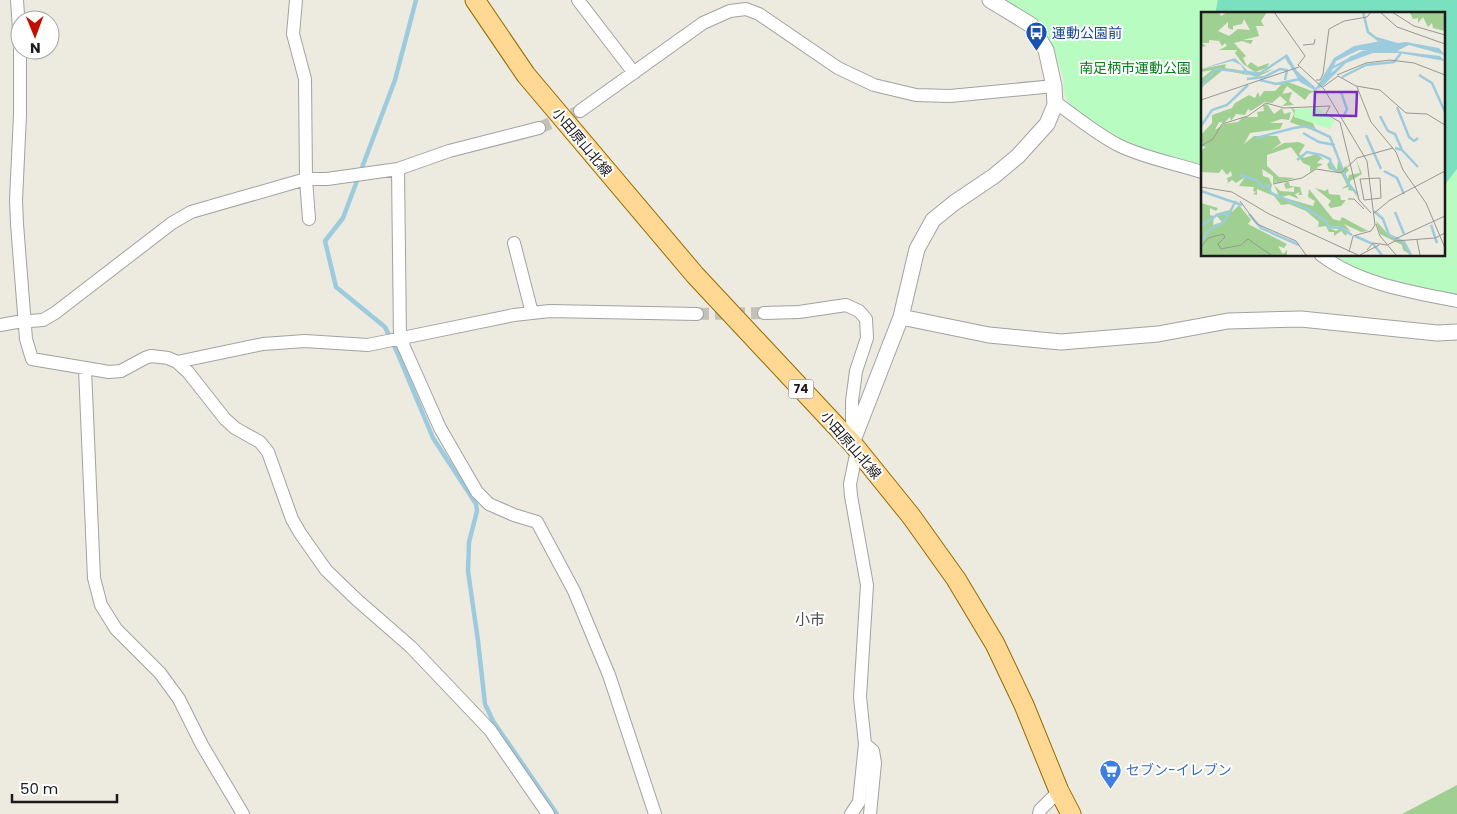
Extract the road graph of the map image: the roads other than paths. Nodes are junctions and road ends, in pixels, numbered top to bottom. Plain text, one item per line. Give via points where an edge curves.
1 (296, 0) edge
2 (475, 0) edge
3 (578, 0) edge
4 (990, 0) edge
5 (20, 60) edge
6 (634, 72) junction
7 (1054, 86) junction
8 (1055, 102) junction
9 (580, 111) tunnel mouth
10 (540, 128) tunnel mouth
11 (398, 169) junction
12 (1201, 172) edge
13 (306, 179) junction
14 (309, 219) dead end
15 (514, 243) dead end
16 (1323, 256) edge
17 (1457, 301) edge
18 (532, 313) junction
19 (697, 314) tunnel mouth
20 (764, 314) tunnel mouth
21 (901, 317) junction
22 (25, 321) junction
23 (0, 325) edge
24 (1457, 332) edge
25 (400, 338) junction
26 (178, 362) junction
27 (85, 369) junction
28 (854, 447) junction
29 (865, 744) junction
30 (1059, 791) junction
31 (243, 814) edge
32 (548, 814) edge
33 (655, 814) edge
34 (851, 814) edge
35 (870, 814) edge
36 (1039, 814) edge
37 (1071, 814) edge

1 - 13 street via 293,34 305,79
2 - 28 main road, 小田原山北線 / 74 via 526,75 688,267
3 - 6 street
4 - 7 street via 1031,25 1046,50
5 - 22 street via 16,200
6 - 7 street via 703,23 730,10 746,9 759,14 838,68 874,85 916,95 950,96
6 - 9 street
7 - 8 street
8 - 12 street via 1120,146
8 - 21 street via 1047,124 1018,156 933,220 917,249
10 - 11 street via 449,151
11 - 13 street
11 - 25 street
13 - 14 street
13 - 22 street via 191,212 55,313 43,320
15 - 18 street
16 - 17 street via 1371,280 1405,291
18 - 19 street
18 - 25 street
20 - 28 street via 846,305 859,311 866,319 867,338 856,371 852,401
21 - 24 street via 989,335 1061,342 1158,334 1228,322 1301,320 1437,333
21 - 28 street
22 - 23 street
22 - 27 street via 32,359
25 - 26 street via 368,345 305,341 263,344
25 - 33 street via 440,428 477,492 489,504 537,522 574,591 609,675
26 - 27 street via 151,356 120,371
26 - 32 street via 234,428 260,442 268,452 292,519 326,570 411,647 490,730
27 - 31 street via 94,578 101,605 116,629 160,672 179,698 202,745
28 - 29 street via 851,496 867,585 860,697
28 - 30 main road, 小田原山北線 / 74 via 911,516 956,578 995,644 1024,704
29 - 34 street via 859,802
29 - 35 street via 873,752 874,763
30 - 36 street
30 - 37 main road, 小田原山北線 / 74

